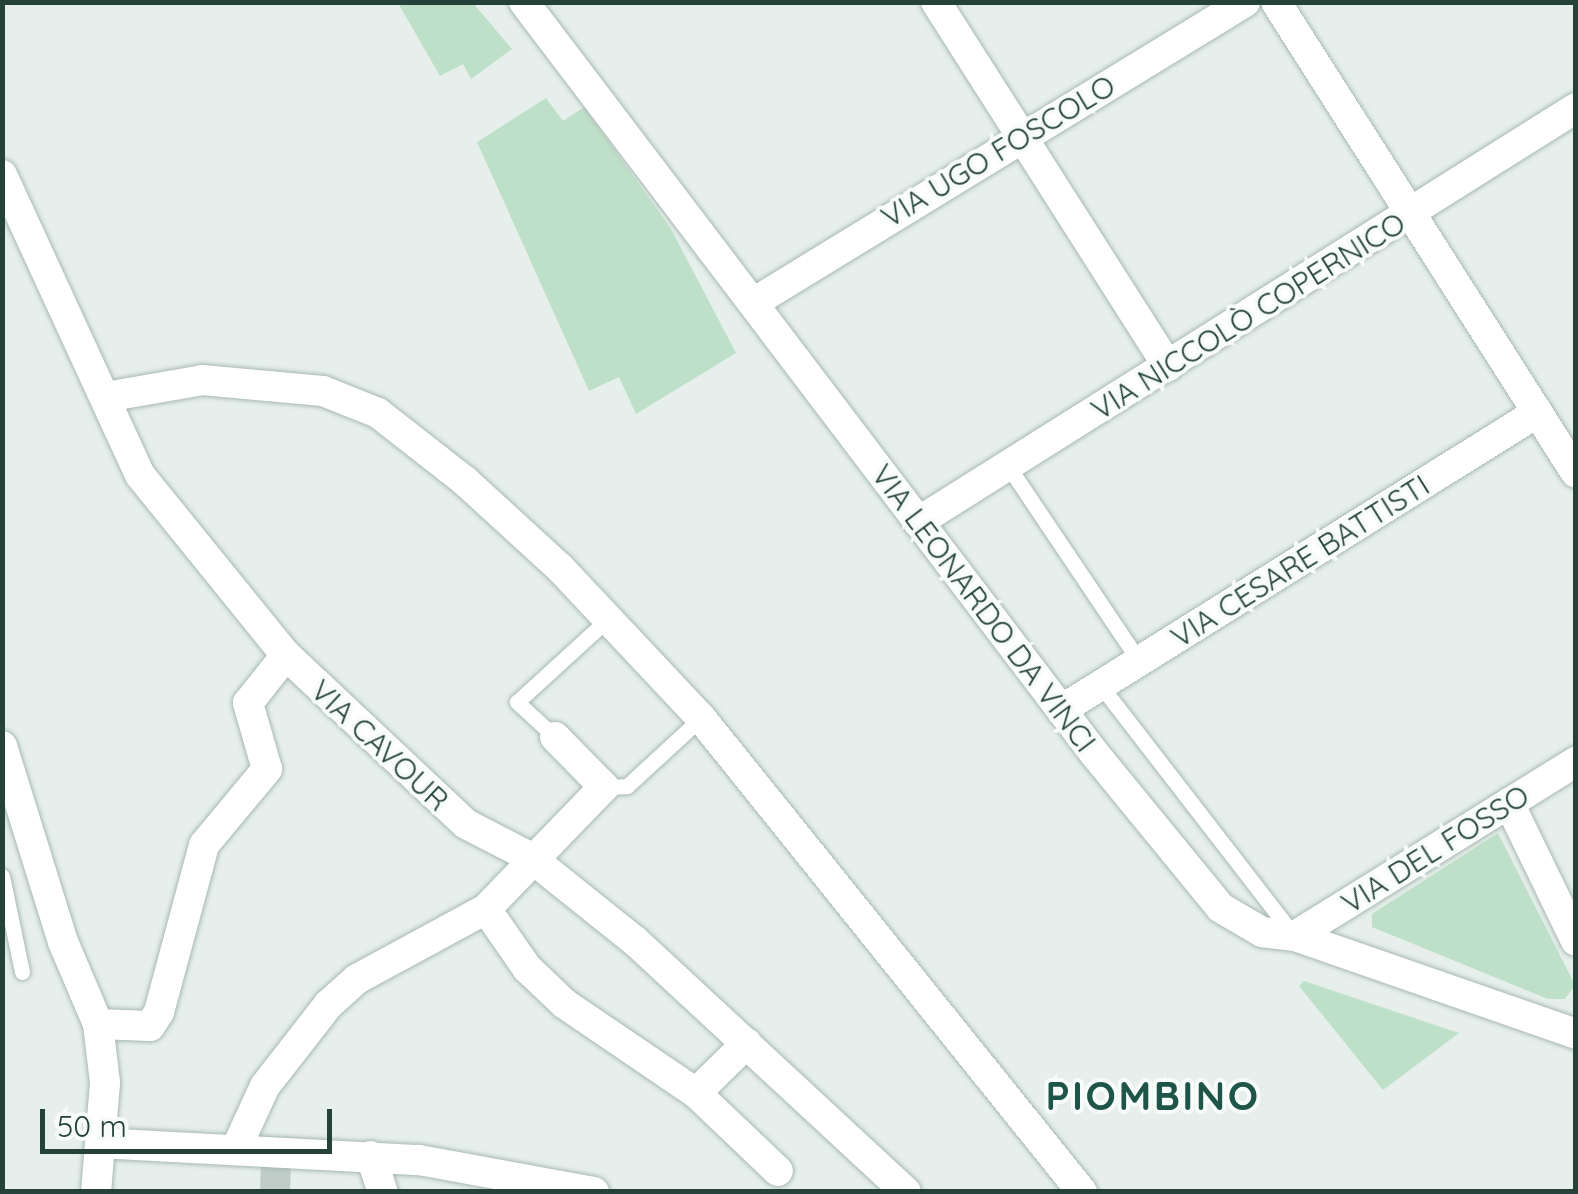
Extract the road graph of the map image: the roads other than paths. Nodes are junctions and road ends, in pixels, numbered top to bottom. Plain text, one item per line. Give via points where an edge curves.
1 (524, 2) edge
2 (936, 2) edge
3 (1245, 2) edge
4 (1276, 2) edge
5 (1576, 108) edge
6 (1020, 136) junction
7 (2, 175) edge
8 (1413, 213) junction
9 (753, 303) junction
10 (1168, 366) junction
11 (106, 396) junction
12 (1538, 412) junction
13 (1008, 466) junction
14 (1576, 473) edge
15 (918, 522) junction
16 (608, 619) junction
17 (286, 655) junction
18 (1138, 662) junction
19 (1101, 686) junction
20 (1061, 710) junction
21 (701, 718) junction
22 (555, 736) joint
23 (2, 746) edge
24 (1576, 762) edge
25 (604, 787) junction
26 (1509, 804) junction
27 (530, 858) junction
28 (2, 876) edge
29 (486, 909) junction
30 (1295, 936) junction
31 (1576, 941) edge
32 (22, 972) dead end
33 (98, 1024) junction
34 (1576, 1034) edge
35 (746, 1043) junction
36 (696, 1093) junction
37 (100, 1144) junction
38 (236, 1148) junction
39 (370, 1156) junction
40 (778, 1170) dead end
41 (565, 1187) edge
42 (96, 1192) edge
43 (383, 1192) edge
44 (594, 1192) edge
45 (906, 1192) edge
46 (1082, 1192) edge

1 - 9 street, VIA LEONARDO DA VINCI
2 - 6 street
3 - 6 street, VIA UGO FOSCOLO
4 - 8 street
5 - 8 street, VIA NICCOLÒ COPERNICO
6 - 9 street, VIA UGO FOSCOLO
6 - 10 street
7 - 11 street, VIA CAVOUR
8 - 10 street, VIA NICCOLÒ COPERNICO
8 - 12 street
9 - 15 street, VIA LEONARDO DA VINCI
10 - 13 street, VIA NICCOLÒ COPERNICO
11 - 16 street via 202,380 323,392 378,413 465,481
11 - 17 street, VIA CAVOUR via 140,475 171,520
12 - 14 street
12 - 18 street, VIA CESARE BATTISTI
13 - 15 street, VIA NICCOLÒ COPERNICO
13 - 18 lane
15 - 20 street, VIA LEONARDO DA VINCI
16 - 21 street
16 - 22 lane via 517,702
17 - 27 street, VIA CAVOUR via 466,824
17 - 33 street via 248,703 267,769 204,845 156,1019 138,1027
18 - 19 street, VIA CESARE BATTISTI
19 - 20 street, VIA CESARE BATTISTI
19 - 30 lane
20 - 30 street, VIA LEONARDO DA VINCI via 1222,908 1262,932
21 - 25 lane via 626,786
21 - 46 street
22 - 25 street
23 - 33 street via 63,942
24 - 26 street, VIA DEL FOSSO
25 - 27 street
26 - 30 street, VIA DEL FOSSO
26 - 31 street
27 - 29 street
27 - 35 street, VIA CAVOUR via 635,941
28 - 32 lane
29 - 36 street via 527,968 566,1004
29 - 38 street via 384,963 328,1005 265,1086
30 - 34 street, VIA LEONARDO DA VINCI
33 - 37 street via 104,1083
35 - 36 street
35 - 45 street, VIA CAVOUR
36 - 40 street
37 - 38 street
37 - 42 street
38 - 39 street via 276,1158
39 - 41 street
39 - 43 street
41 - 44 street

